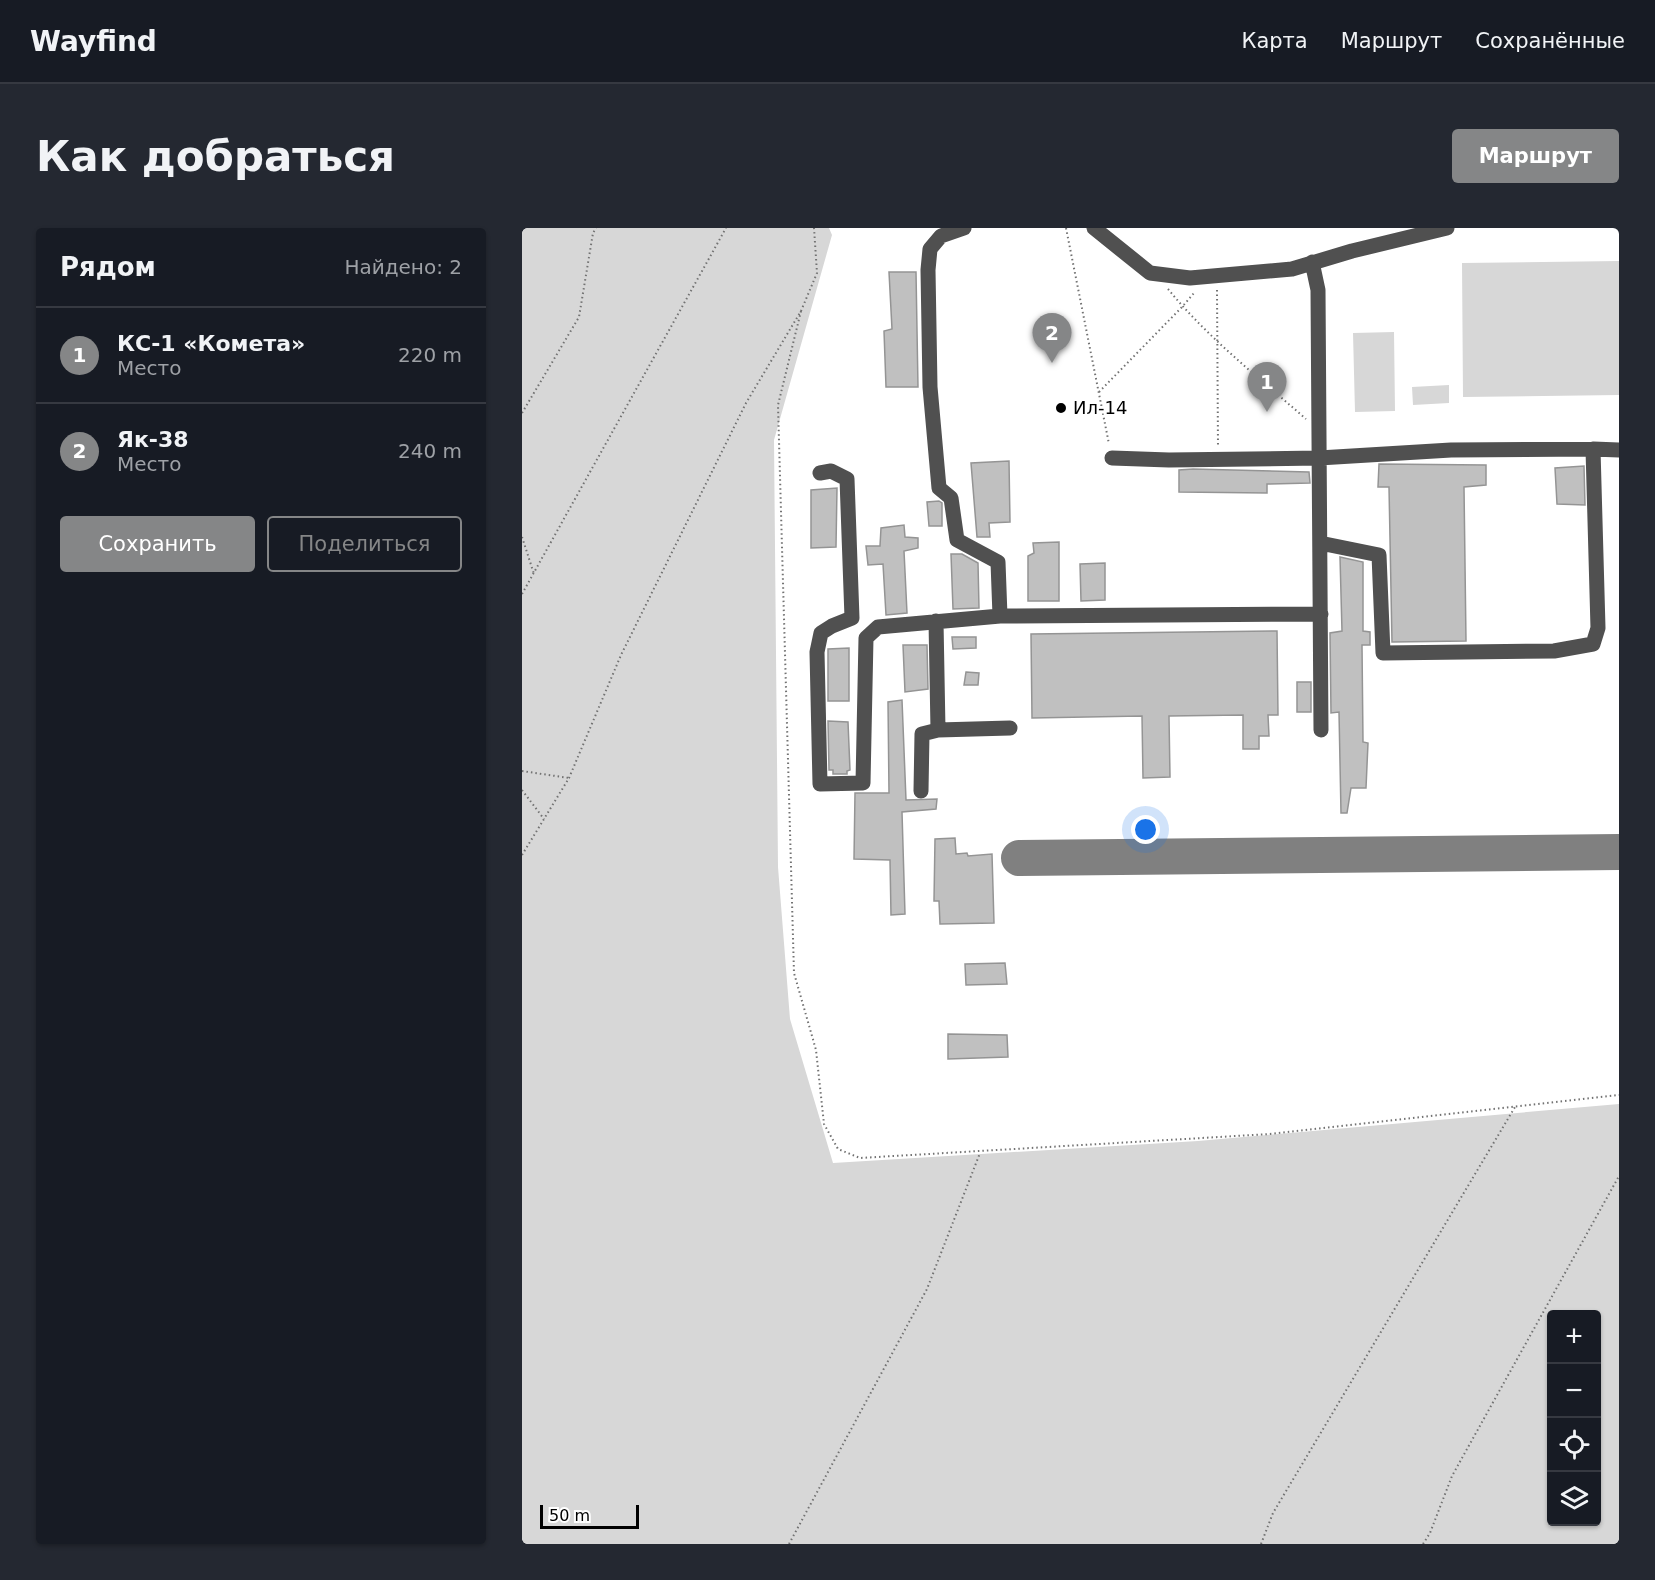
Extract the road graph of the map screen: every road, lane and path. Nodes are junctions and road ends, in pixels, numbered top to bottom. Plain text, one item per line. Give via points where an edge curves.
1 (596, 228) edge
2 (726, 228) edge
3 (814, 228) edge
4 (964, 228) edge
5 (1066, 228) edge
6 (1094, 228) edge
7 (1447, 228) edge
8 (1312, 262) junction
9 (1155, 273) junction
10 (1212, 276) junction
11 (1182, 307) junction
12 (801, 311) junction
13 (1217, 342) junction
14 (1099, 392) junction
15 (522, 413) edge
16 (1319, 430) junction
17 (1593, 449) junction
18 (1619, 450) edge
19 (1112, 458) joint
20 (1319, 458) junction
21 (1218, 459) junction
22 (820, 473) dead end
23 (522, 537) edge
24 (1320, 543) junction
25 (534, 574) junction
26 (522, 594) edge
27 (1321, 614) junction
28 (1000, 616) junction
29 (852, 618) junction
30 (936, 621) junction
31 (871, 634) junction
32 (1010, 728) dead end
33 (938, 730) junction
34 (1322, 730) dead end
35 (522, 771) edge
36 (569, 778) junction
37 (522, 790) edge
38 (921, 791) dead end
39 (544, 819) junction
40 (522, 855) edge
41 (1619, 1095) edge
42 (1515, 1107) junction
43 (980, 1153) junction
44 (1619, 1176) edge
45 (789, 1544) edge
46 (1261, 1544) edge
47 (1423, 1544) edge

1 - 15 path via 579,317
2 - 25 path
3 - 12 path via 818,273
4 - 28 street via 941,236 930,249 930,387 939,488 951,498 957,540 998,562
5 - 14 path
6 - 9 street
7 - 8 street
8 - 10 street via 1292,269
8 - 16 street via 1318,290
9 - 10 street via 1190,278
9 - 11 path
10 - 11 path
10 - 13 path
11 - 13 path
11 - 14 path
12 - 36 path via 746,403 704,487 621,655
12 - 43 path via 778,405 794,973 816,1050 824,1124 838,1149 860,1158
13 - 16 path
13 - 21 path
14 - 19 path
16 - 20 street
17 - 18 street
17 - 20 street via 1451,450
17 - 24 street via 1598,628 1593,644 1554,651 1383,653 1378,555
19 - 21 street
20 - 21 street
20 - 24 street
22 - 29 street via 831,471 847,479
23 - 25 path
24 - 27 street
25 - 26 path
27 - 28 street
27 - 34 street
28 - 30 street
29 - 31 street
29 - 31 street via 821,633 817,652 820,784 863,783 866,639
30 - 31 street via 878,627
30 - 33 street
32 - 33 street
33 - 38 street via 922,734
35 - 36 path
36 - 39 path
37 - 39 path
39 - 40 path
41 - 42 path
42 - 43 path via 1270,1134
42 - 46 path via 1273,1513
43 - 45 path via 927,1290
44 - 47 path via 1452,1476

